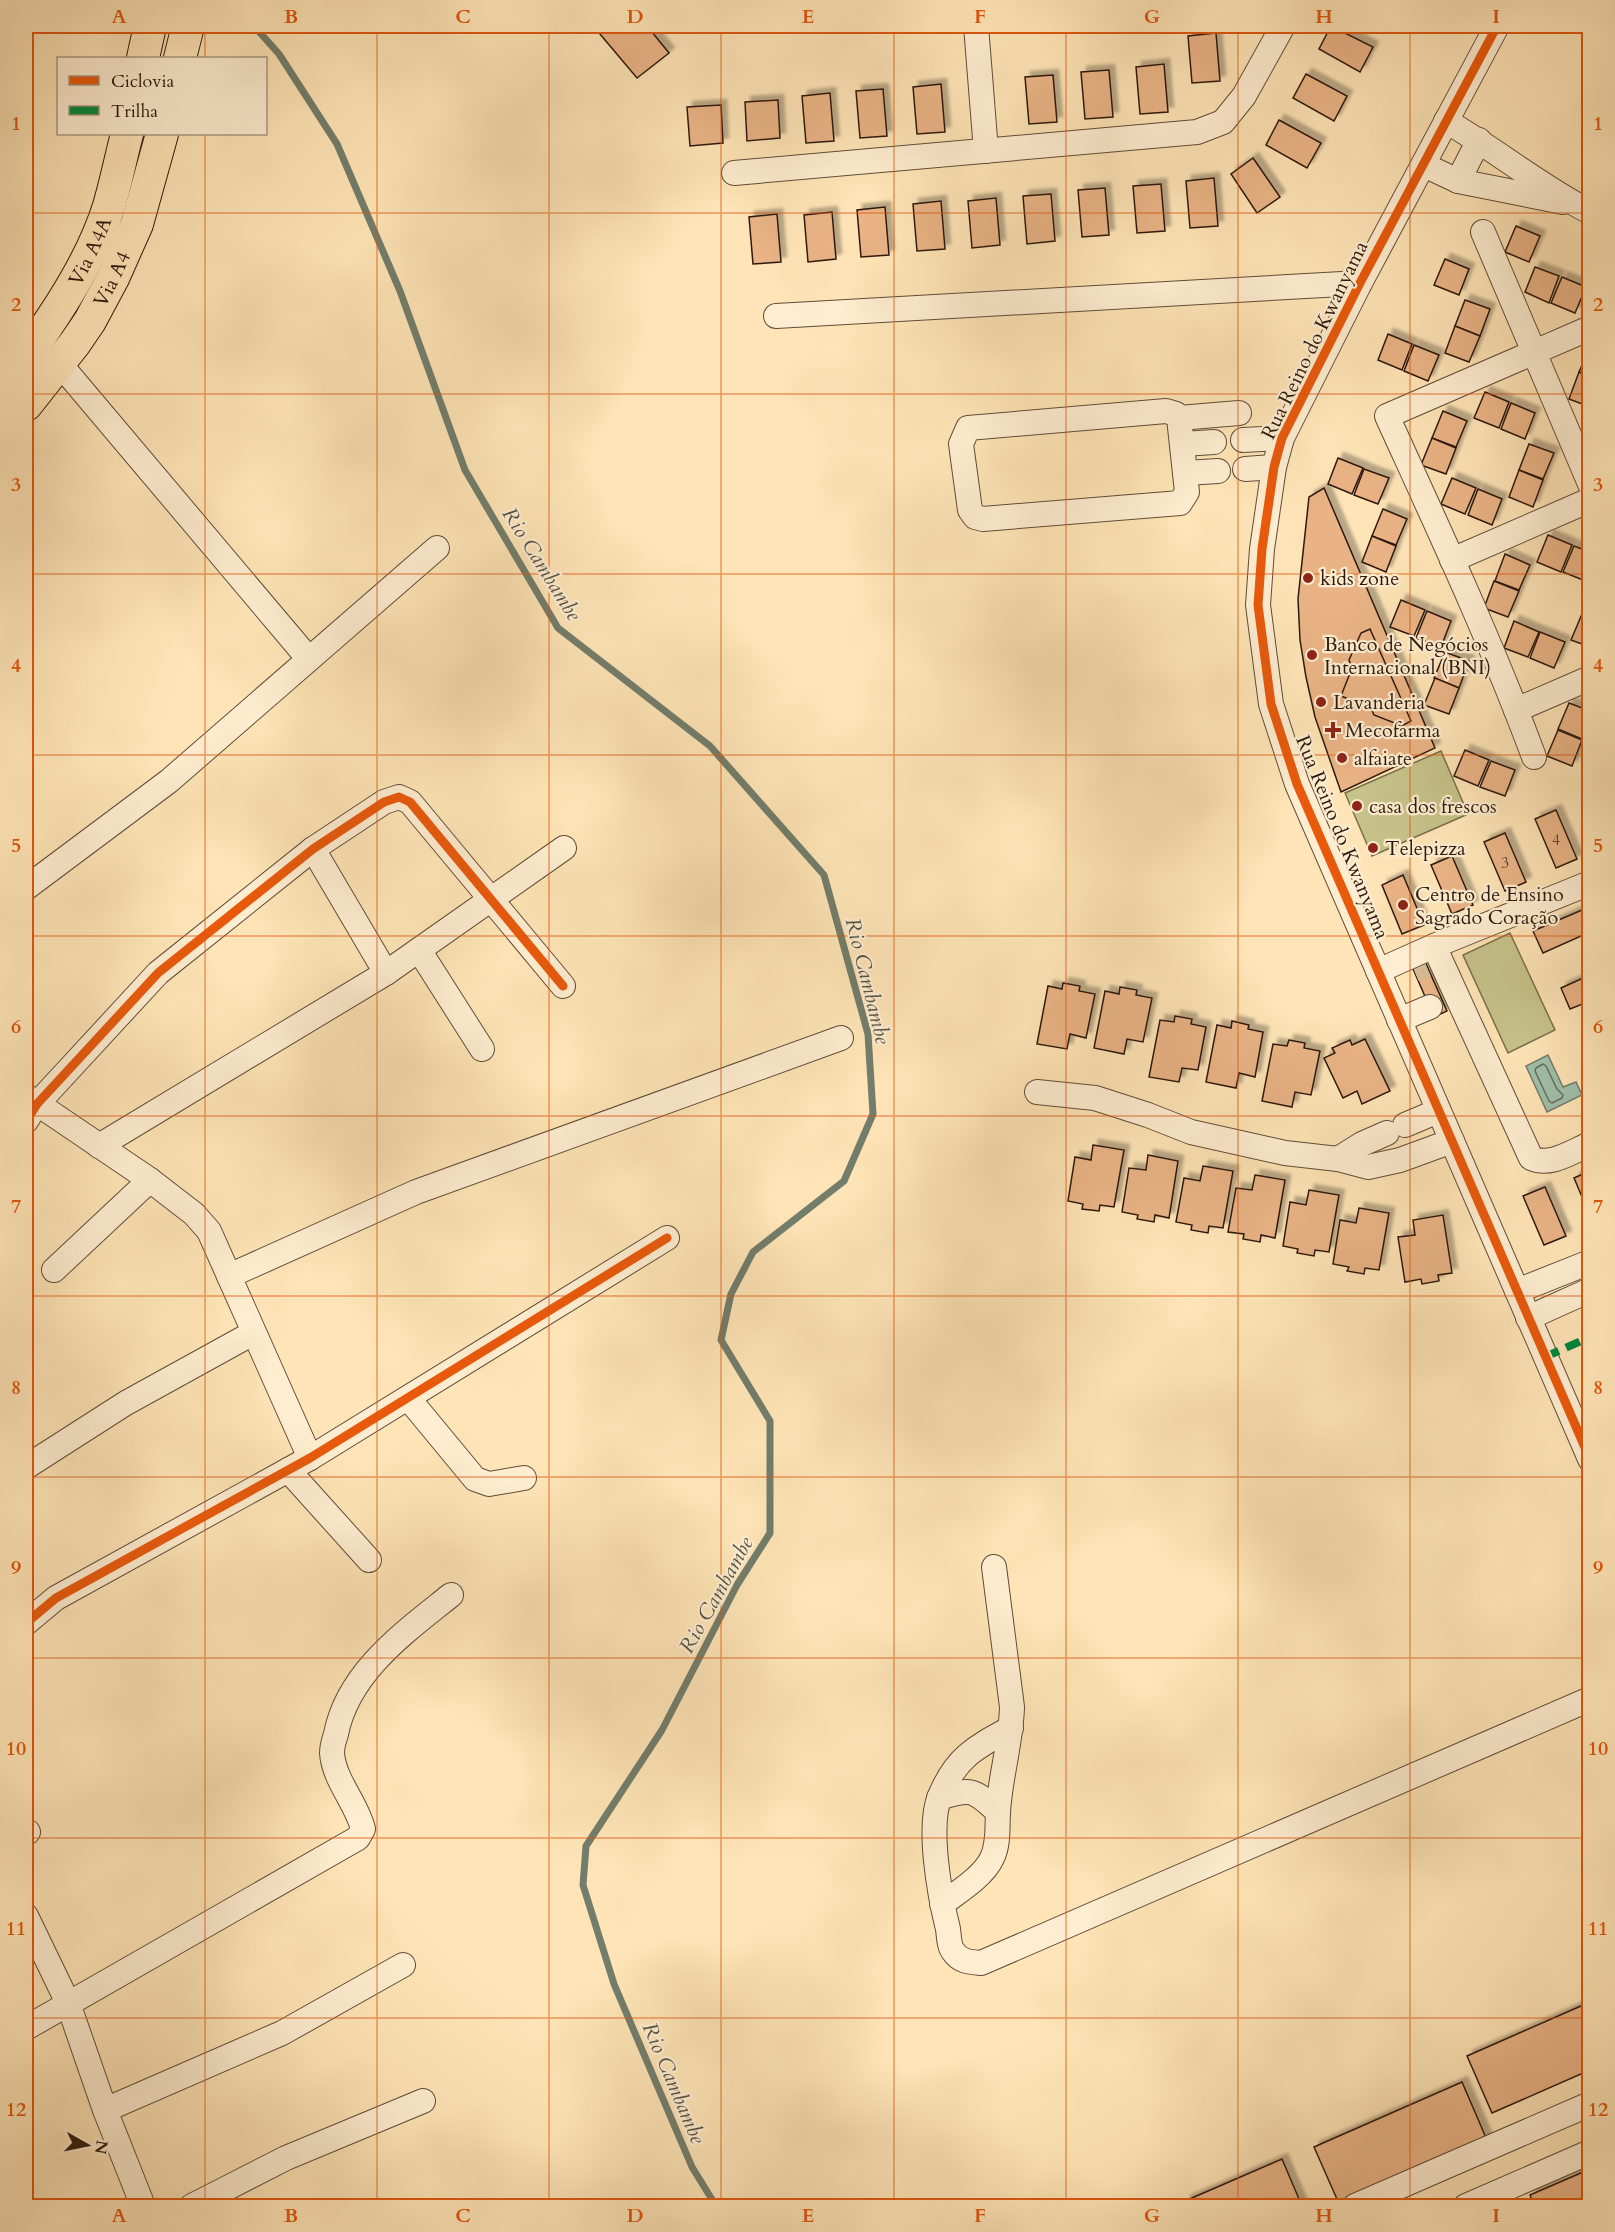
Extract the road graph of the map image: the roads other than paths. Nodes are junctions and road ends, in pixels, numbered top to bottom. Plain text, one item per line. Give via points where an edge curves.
1 (150, 26) edge
2 (188, 26) edge
3 (976, 26) edge
4 (1282, 26) edge
5 (1497, 26) edge
6 (143, 57) edge
7 (180, 57) edge
8 (1446, 121) junction
9 (127, 135) edge
10 (162, 135) edge
11 (1479, 140) junction
12 (986, 151) junction
13 (1424, 165) junction
14 (734, 173) dead end
15 (1458, 181) junction
16 (1581, 208) edge
17 (1483, 232) dead end
18 (1360, 283) junction
19 (776, 316) dead end
20 (1590, 328) edge
21 (1535, 353) junction
22 (26, 356) edge
23 (59, 363) junction
24 (26, 405) edge
25 (1239, 413) dead end
26 (1179, 418) junction
27 (1282, 438) junction
28 (1243, 440) dead end
29 (1214, 442) dead end
30 (1183, 444) junction
31 (1274, 467) junction
32 (1245, 469) dead end
33 (1218, 471) dead end
34 (1185, 473) junction
35 (1590, 484) edge
36 (1590, 500) edge
37 (437, 548) dead end
38 (1452, 560) junction
39 (308, 658) junction
40 (1590, 678) edge
41 (1516, 710) junction
42 (1534, 757) dead end
43 (564, 848) dead end
44 (313, 849) junction
45 (1590, 883) edge
46 (26, 888) edge
47 (492, 901) junction
48 (419, 950) junction
49 (1428, 960) junction
50 (386, 973) junction
51 (1381, 977) junction
52 (563, 986) dead end
53 (1443, 1001) junction
54 (1399, 1020) junction
55 (841, 1038) dead end
56 (482, 1049) dead end
57 (1037, 1092) dead end
58 (29, 1107) edge
59 (1438, 1111) junction
60 (1452, 1141) junction
61 (1590, 1144) edge
62 (99, 1146) junction
63 (1338, 1159) junction
64 (150, 1180) junction
65 (667, 1238) dead end
66 (1590, 1262) edge
67 (54, 1270) dead end
68 (229, 1276) junction
69 (1590, 1290) edge
70 (1517, 1292) junction
71 (1528, 1318) junction
72 (253, 1333) junction
73 (408, 1398) junction
74 (310, 1458) junction
75 (1590, 1459) edge
76 (26, 1467) edge
77 (288, 1470) junction
78 (524, 1478) dead end
79 (369, 1560) dead end
80 (994, 1567) dead end
81 (451, 1595) dead end
82 (26, 1623) edge
83 (1590, 1699) edge
84 (1011, 1728) junction
85 (939, 1798) junction
86 (998, 1812) junction
87 (942, 1904) junction
88 (26, 1916) edge
89 (403, 1965) dead end
90 (68, 2003) junction
91 (26, 2028) edge
92 (423, 2101) dead end
93 (1590, 2104) edge
94 (105, 2110) junction
95 (1590, 2152) edge
96 (143, 2206) edge
97 (192, 2206) edge
98 (1355, 2206) edge
99 (1466, 2206) edge

1 - 6 main road
2 - 7 main road
3 - 12 street
4 - 12 street via 1244,96 1223,122 1197,132
5 - 8 street, Rua Reino do Kwanyama
8 - 11 street
8 - 13 street, Rua Reino do Kwanyama
9 - 22 main road, Via A4A via 109,207 84,265
10 - 23 main road, Via A4 via 132,235 90,321
11 - 15 street
11 - 16 street
12 - 14 street
13 - 15 street
13 - 18 street, Rua Reino do Kwanyama
15 - 16 street
17 - 21 street
18 - 19 street
18 - 27 street, Rua Reino do Kwanyama
20 - 21 street
21 - 35 street
21 - 38 street via 1387,416
23 - 24 main road, Via A4
23 - 39 street
25 - 26 street
26 - 30 street
26 - 34 street via 1166,411 968,428 961,444 970,510 980,518 1176,504 1187,492
27 - 28 street
27 - 31 street, Rua Reino do Kwanyama
29 - 30 street
30 - 34 street
31 - 32 street
31 - 51 street, Rua Reino do Kwanyama via 1258,605 1271,704 1297,784
33 - 34 street
36 - 38 street
37 - 39 street
38 - 41 street
39 - 46 street via 169,781
40 - 41 street
41 - 42 street
43 - 47 street
44 - 47 street via 384,802 399,797 410,802
44 - 50 street
44 - 58 street via 158,973
45 - 49 street
47 - 48 street
47 - 52 street
48 - 50 street
48 - 56 street
49 - 51 street
49 - 53 street
50 - 62 street
51 - 54 street, Rua Reino do Kwanyama
53 - 54 street
53 - 61 street via 1530,1158 1549,1161
54 - 59 street, Rua Reino do Kwanyama
55 - 68 street via 416,1192
57 - 63 street via 1095,1098 1191,1132 1285,1153
58 - 62 street
59 - 60 street, Rua Reino do Kwanyama
59 - 63 street via 1362,1144
60 - 63 street via 1368,1167
60 - 70 street, Rua Reino do Kwanyama
62 - 64 street
64 - 67 street
64 - 68 street via 194,1214 209,1231
65 - 73 street
66 - 70 street
68 - 72 street
69 - 71 street
70 - 71 street, Rua Reino do Kwanyama
71 - 75 street, Rua Reino do Kwanyama
72 - 74 street
72 - 76 street via 126,1403
73 - 74 street
73 - 78 street via 476,1479 489,1484
74 - 77 street
77 - 79 street
77 - 82 street via 56,1598
80 - 84 street via 1012,1707
81 - 90 street via 388,1646 360,1680 338,1720 332,1752 341,1782 360,1817 363,1829 358,1838
83 - 87 street via 981,1963 964,1962 952,1951
84 - 85 street via 968,1752
84 - 86 street
85 - 86 street via 963,1791 978,1795
85 - 87 street via 935,1824
86 - 87 street via 992,1858 975,1880
88 - 90 street
89 - 94 street via 282,2033
90 - 91 street
90 - 94 street
92 - 97 street via 285,2158
93 - 98 street
94 - 96 street
95 - 99 street

